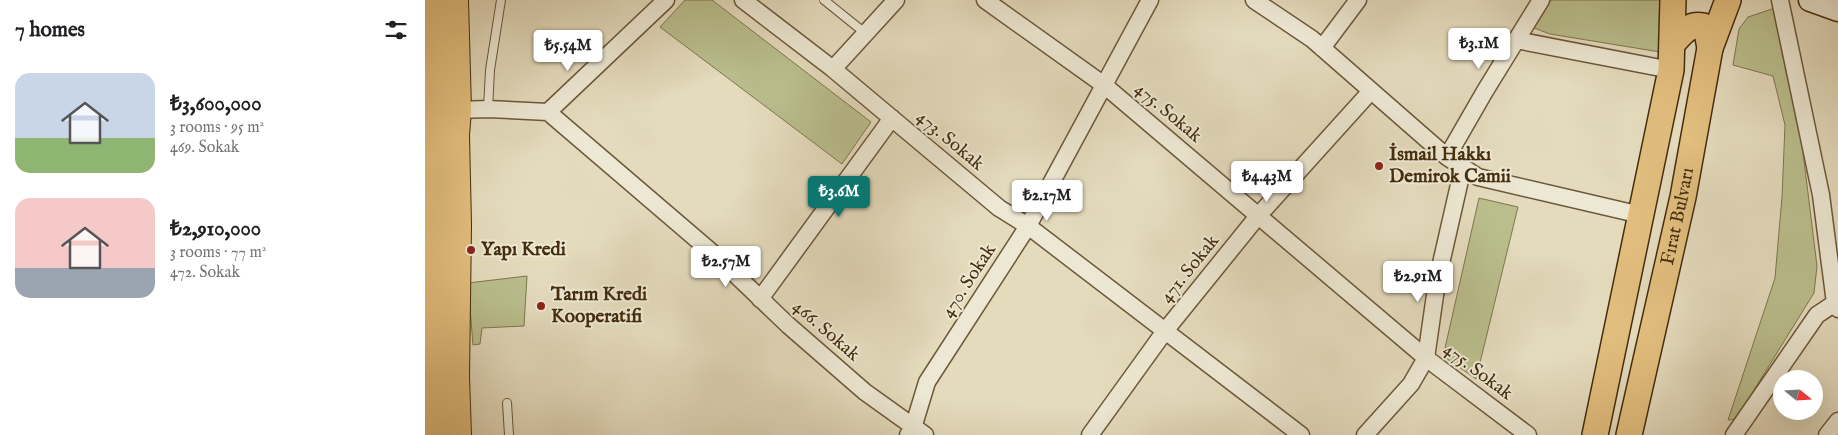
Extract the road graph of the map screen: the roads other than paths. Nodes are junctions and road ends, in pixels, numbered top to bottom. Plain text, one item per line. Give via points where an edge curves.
1 (431, 0) edge
2 (454, 0) edge
3 (501, 0) edge
4 (667, 0) edge
5 (743, 0) edge
6 (824, 0) edge
7 (896, 0) edge
8 (985, 0) edge
9 (1150, 0) edge
10 (1254, 0) edge
11 (1358, 0) edge
12 (1541, 0) edge
13 (1673, 0) edge
14 (1728, 0) edge
15 (1780, 0) edge
16 (1810, 0) edge
17 (1838, 10) edge
18 (865, 33) junction
19 (1516, 40) junction
20 (1673, 42) junction
21 (1322, 48) junction
22 (1710, 48) junction
23 (833, 68) junction
24 (1671, 70) junction
25 (1104, 85) junction
26 (1371, 91) junction
27 (488, 109) junction
28 (457, 110) junction
29 (549, 112) junction
30 (892, 118) junction
31 (1447, 157) junction
32 (1463, 167) junction
33 (1641, 215) junction
34 (1257, 216) junction
35 (1028, 226) junction
36 (1835, 277) edge
37 (761, 299) junction
38 (1837, 306) edge
39 (1165, 331) junction
40 (1426, 358) junction
41 (455, 377) junction
42 (507, 403) dead end
43 (1838, 421) edge
44 (915, 432) edge
45 (437, 435) edge
46 (447, 435) edge
47 (457, 435) edge
48 (509, 435) edge
49 (1089, 435) edge
50 (1301, 435) edge
51 (1365, 435) edge
52 (1529, 435) edge
53 (1595, 435) edge
54 (1629, 435) edge
55 (1734, 435) edge
56 (1827, 435) edge

1 - 45 highway
2 - 28 highway
3 - 27 lane via 490,70
4 - 29 street
5 - 23 street, 473. Sokak
6 - 18 lane
7 - 18 street
8 - 25 street, 475. Sokak
9 - 25 street, 470. Sokak
10 - 21 street
11 - 21 street
12 - 19 street
13 - 20 main road, Fırat Bulvarı
14 - 22 main road, Fırat Bulvarı
15 - 36 street
16 - 17 main road
18 - 23 street
19 - 24 street
19 - 31 street
20 - 22 main road via 1695,24 1703,26 1707,32
20 - 24 main road, Fırat Bulvarı
21 - 26 street
22 - 54 main road, Fırat Bulvarı via 1683,197
23 - 30 street, 473. Sokak
24 - 33 main road, Fırat Bulvarı
25 - 34 street, 475. Sokak
25 - 35 street, 470. Sokak
26 - 31 street
26 - 34 street, 471. Sokak
27 - 28 street
27 - 29 street
28 - 41 highway
29 - 37 street, 466. Sokak via 715,255
30 - 35 street, 473. Sokak via 999,208
30 - 37 street
31 - 32 street
32 - 33 street via 1478,177
32 - 40 street via 1437,281
33 - 53 main road, Fırat Bulvarı
34 - 39 street, 471. Sokak
34 - 40 street, 475. Sokak
35 - 39 street, 473. Sokak
35 - 44 street, 470. Sokak via 927,382
36 - 38 street
37 - 44 street, 466. Sokak
38 - 55 street via 1817,315
39 - 49 street, 471. Sokak
39 - 50 street, 473. Sokak
40 - 51 street via 1411,384
40 - 52 street, 475. Sokak
41 - 46 highway
41 - 47 highway
42 - 48 lane
43 - 56 street

